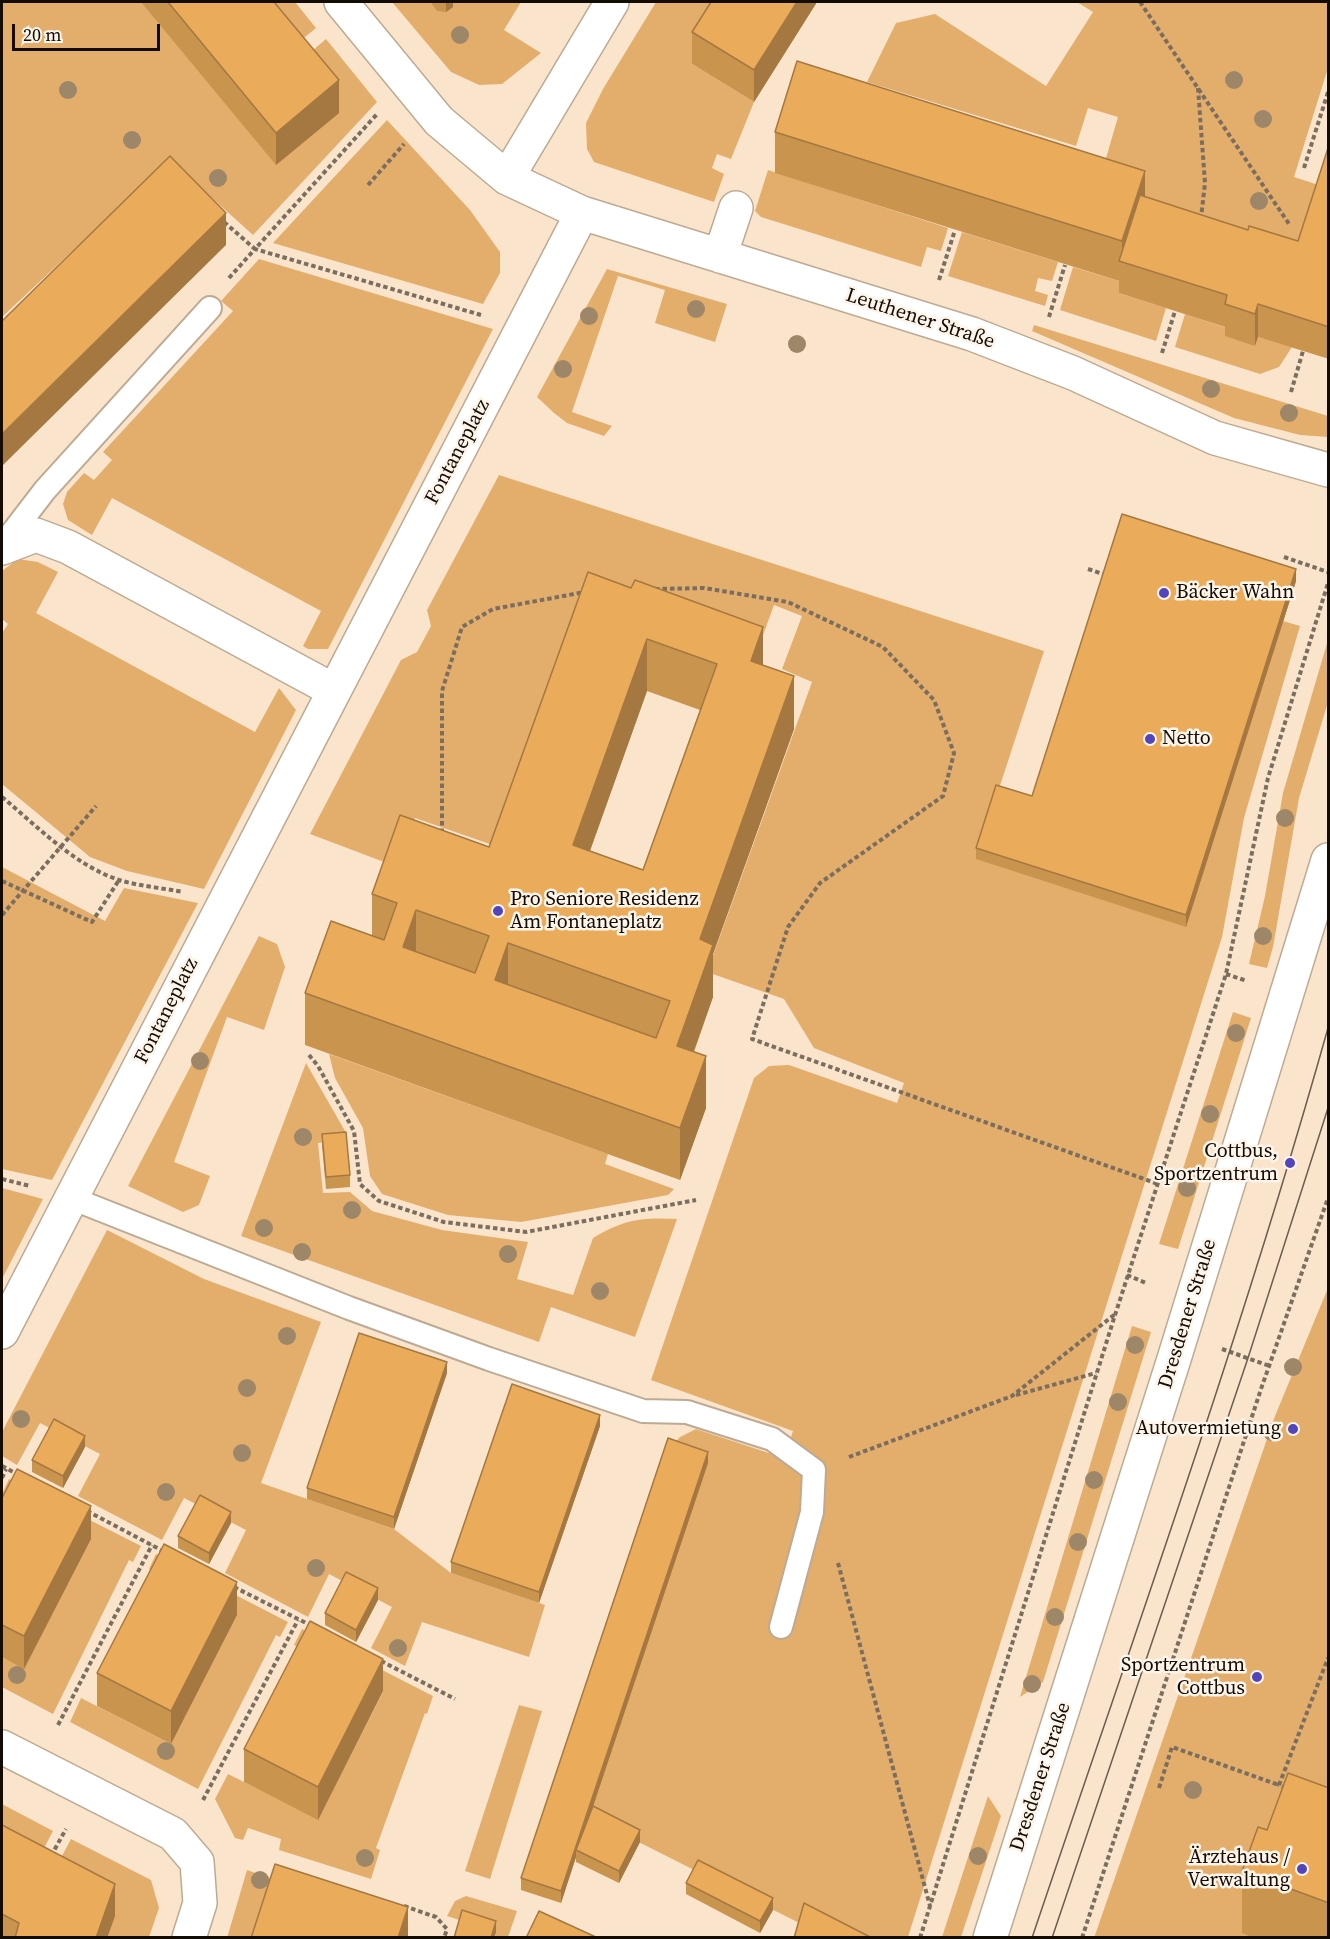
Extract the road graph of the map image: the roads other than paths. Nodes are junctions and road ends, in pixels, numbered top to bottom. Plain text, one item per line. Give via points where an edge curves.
1 (341, 2) edge
2 (612, 2) edge
3 (507, 178) junction
4 (736, 208) dead end
5 (582, 213) junction
6 (720, 256) junction
7 (210, 308) dead end
8 (1329, 470) edge
9 (2, 548) edge
10 (333, 690) junction
11 (1329, 860) edge
12 (71, 1198) junction
13 (2, 1332) edge
14 (781, 1627) dead end
15 (2, 1747) edge
16 (189, 1938) edge
17 (990, 1938) edge

1 - 3 street, Leuthener Straße via 439,121
2 - 3 street
3 - 5 street, Leuthener Straße
4 - 6 street
5 - 6 street, Leuthener Straße
5 - 10 street, Fontaneplatz
6 - 8 street, Leuthener Straße via 972,334 1215,438
7 - 9 lane via 45,490
9 - 10 street via 36,535 68,547
10 - 12 street, Fontaneplatz
11 - 17 street, Dresdener Straße
12 - 13 street, Fontaneplatz
12 - 14 lane via 489,1359 643,1411 687,1412 772,1439 814,1470 812,1512
15 - 16 street via 173,1834 197,1862 200,1903

